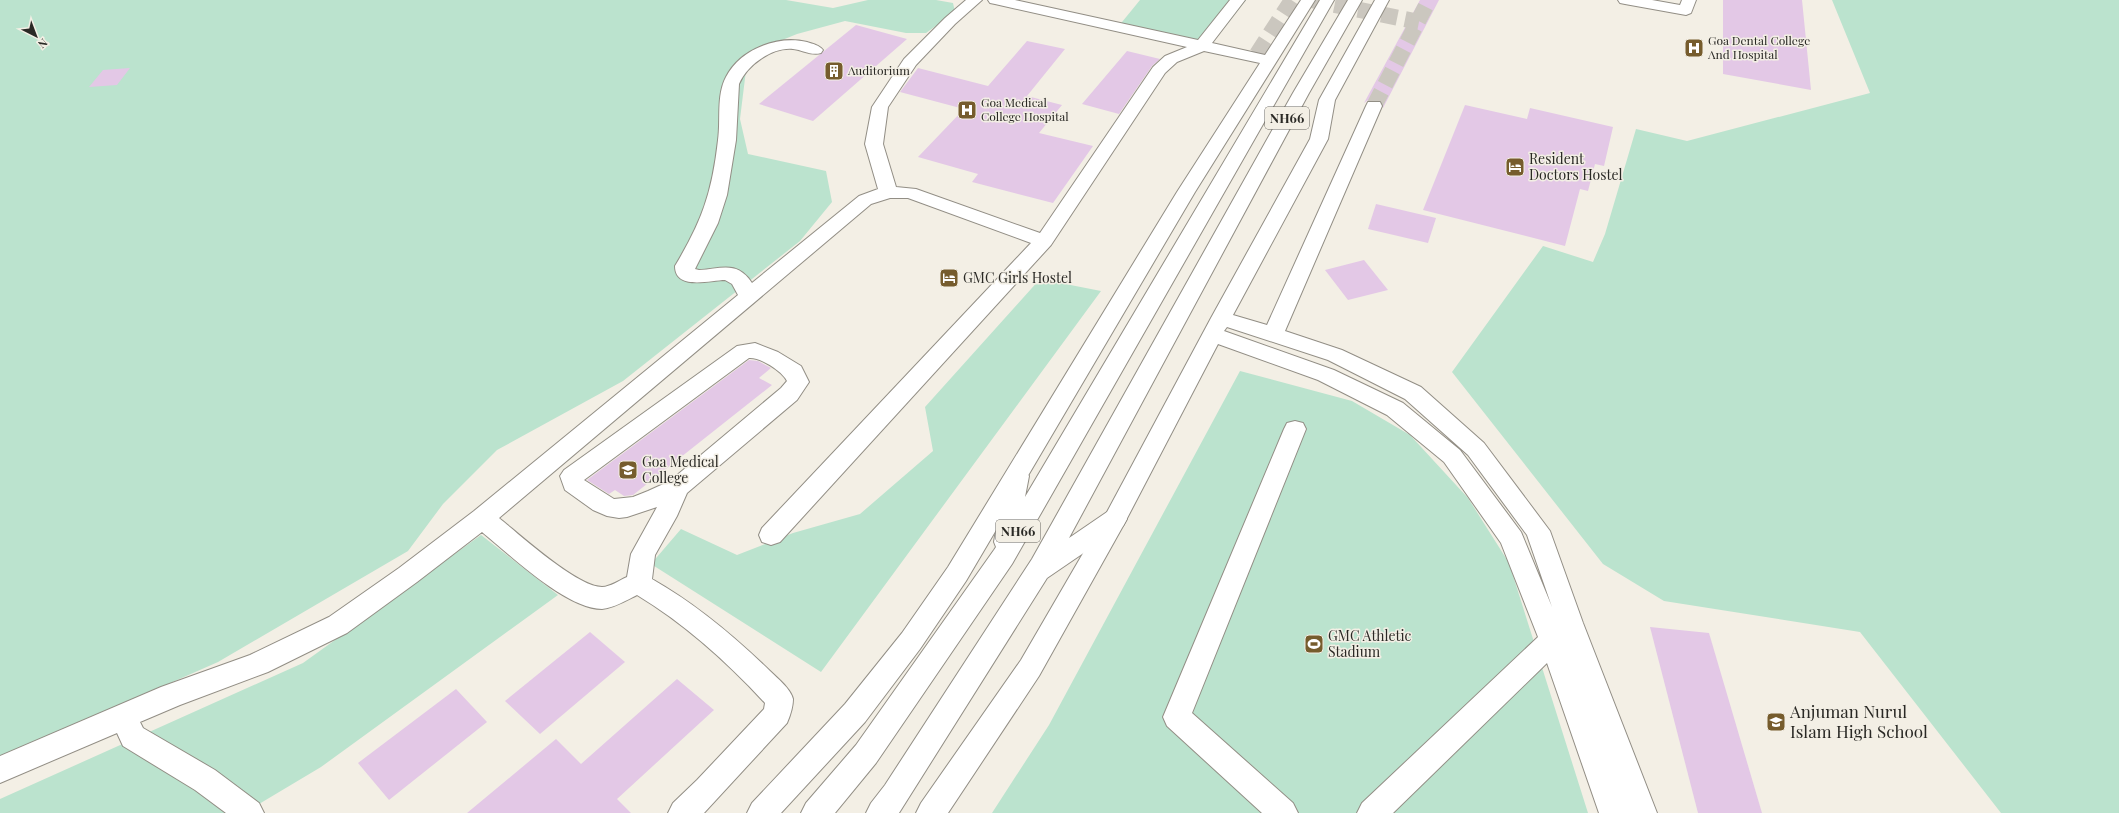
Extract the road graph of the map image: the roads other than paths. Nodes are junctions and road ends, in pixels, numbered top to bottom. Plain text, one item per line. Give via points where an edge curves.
1 (975, 0) edge
2 (995, 0) edge
3 (1238, 0) edge
4 (1308, 0) edge
5 (1327, 0) edge
6 (1355, 0) edge
7 (1382, 0) edge
8 (1625, 0) edge
9 (1689, 0) edge
10 (1201, 47) junction
11 (815, 50) dead end
12 (1260, 58) junction
13 (1374, 106) tunnel mouth
14 (888, 192) junction
15 (1044, 240) junction
16 (749, 297) junction
17 (1217, 326) junction
18 (1273, 334) junction
19 (1296, 429) dead end
20 (1017, 476) junction
21 (678, 487) junction
22 (482, 518) junction
23 (1115, 519) junction
24 (771, 535) dead end
25 (1003, 557) junction
26 (1036, 573) junction
27 (639, 584) junction
28 (1561, 632) junction
29 (123, 717) junction
30 (0, 770) edge
31 (249, 813) edge
32 (683, 813) edge
33 (762, 813) edge
34 (816, 813) edge
35 (881, 813) edge
36 (931, 813) edge
37 (1283, 813) edge
38 (1372, 813) edge
39 (1614, 813) edge
40 (1642, 813) edge

1 - 14 main road via 950,21 910,62 880,107 874,144
2 - 10 main road
3 - 10 main road
4 - 12 main road
5 - 25 main road, NH66
6 - 26 main road, NH66
7 - 17 main road via 1327,100 1319,139
8 - 9 main road via 1686,10
10 - 12 main road
10 - 15 main road via 1171,59 1159,70
11 - 16 main road via 788,44 773,48 740,67 731,84 728,134 718,196 710,225 685,266 686,272 695,277 730,274 738,278
12 - 20 main road via 1170,220
13 - 18 main road
14 - 15 main road via 910,193
14 - 16 main road via 865,200
15 - 24 main road
16 - 22 main road
17 - 18 main road
17 - 23 main road
17 - 28 main road via 1395,408 1452,456 1512,539
18 - 28 main road via 1335,355 1413,393 1476,450 1538,531
19 - 37 main road via 1177,717
20 - 25 main road
20 - 33 main road via 957,574 911,641 855,713
21 - 21 main road via 638,505 618,510 595,500 573,484 572,476 744,351 755,350 793,371 798,382 789,394
21 - 27 main road via 643,554
22 - 27 main road via 554,574 590,596 602,598
22 - 29 main road via 338,625 260,664 171,696
23 - 26 main road
23 - 36 main road via 1030,668
25 - 34 main road, NH66 via 866,754
26 - 35 main road, NH66
27 - 32 main road via 660,595 687,615 779,699 777,714
28 - 38 main road
28 - 39 main road
28 - 40 main road
29 - 30 main road
29 - 31 main road via 133,737 205,780

